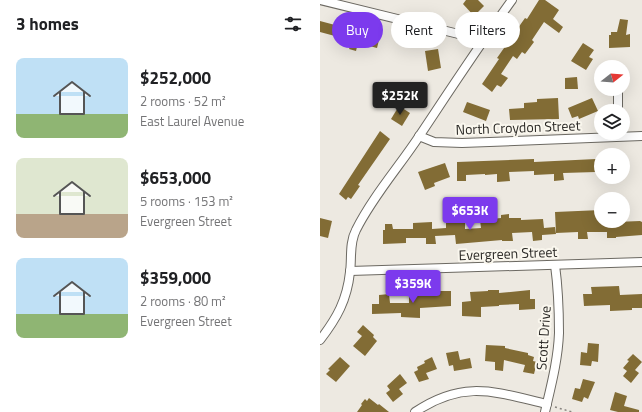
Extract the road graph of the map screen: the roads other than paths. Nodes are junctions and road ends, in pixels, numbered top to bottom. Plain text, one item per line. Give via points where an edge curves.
1 (320, 0) edge
2 (512, 0) edge
3 (503, 12) edge
4 (455, 33) edge
5 (478, 48) edge
6 (630, 135) edge
7 (419, 136) junction
8 (594, 136) edge
9 (642, 136) edge
10 (642, 262) edge
11 (555, 265) junction
12 (350, 271) junction
13 (320, 340) edge
14 (546, 408) edge
15 (416, 412) edge

1 - 4 street
2 - 3 street
5 - 7 street
6 - 9 street, North Croydon Street
7 - 8 street, North Croydon Street via 434,142 462,143
7 - 12 street via 370,205 355,232 350,254
10 - 11 street, Evergreen Street
11 - 12 street, Evergreen Street
11 - 14 street, Scott Drive via 559,299 559,334 556,364
12 - 13 street via 345,298 333,323
14 - 15 street via 500,393 480,390 445,396 426,404

